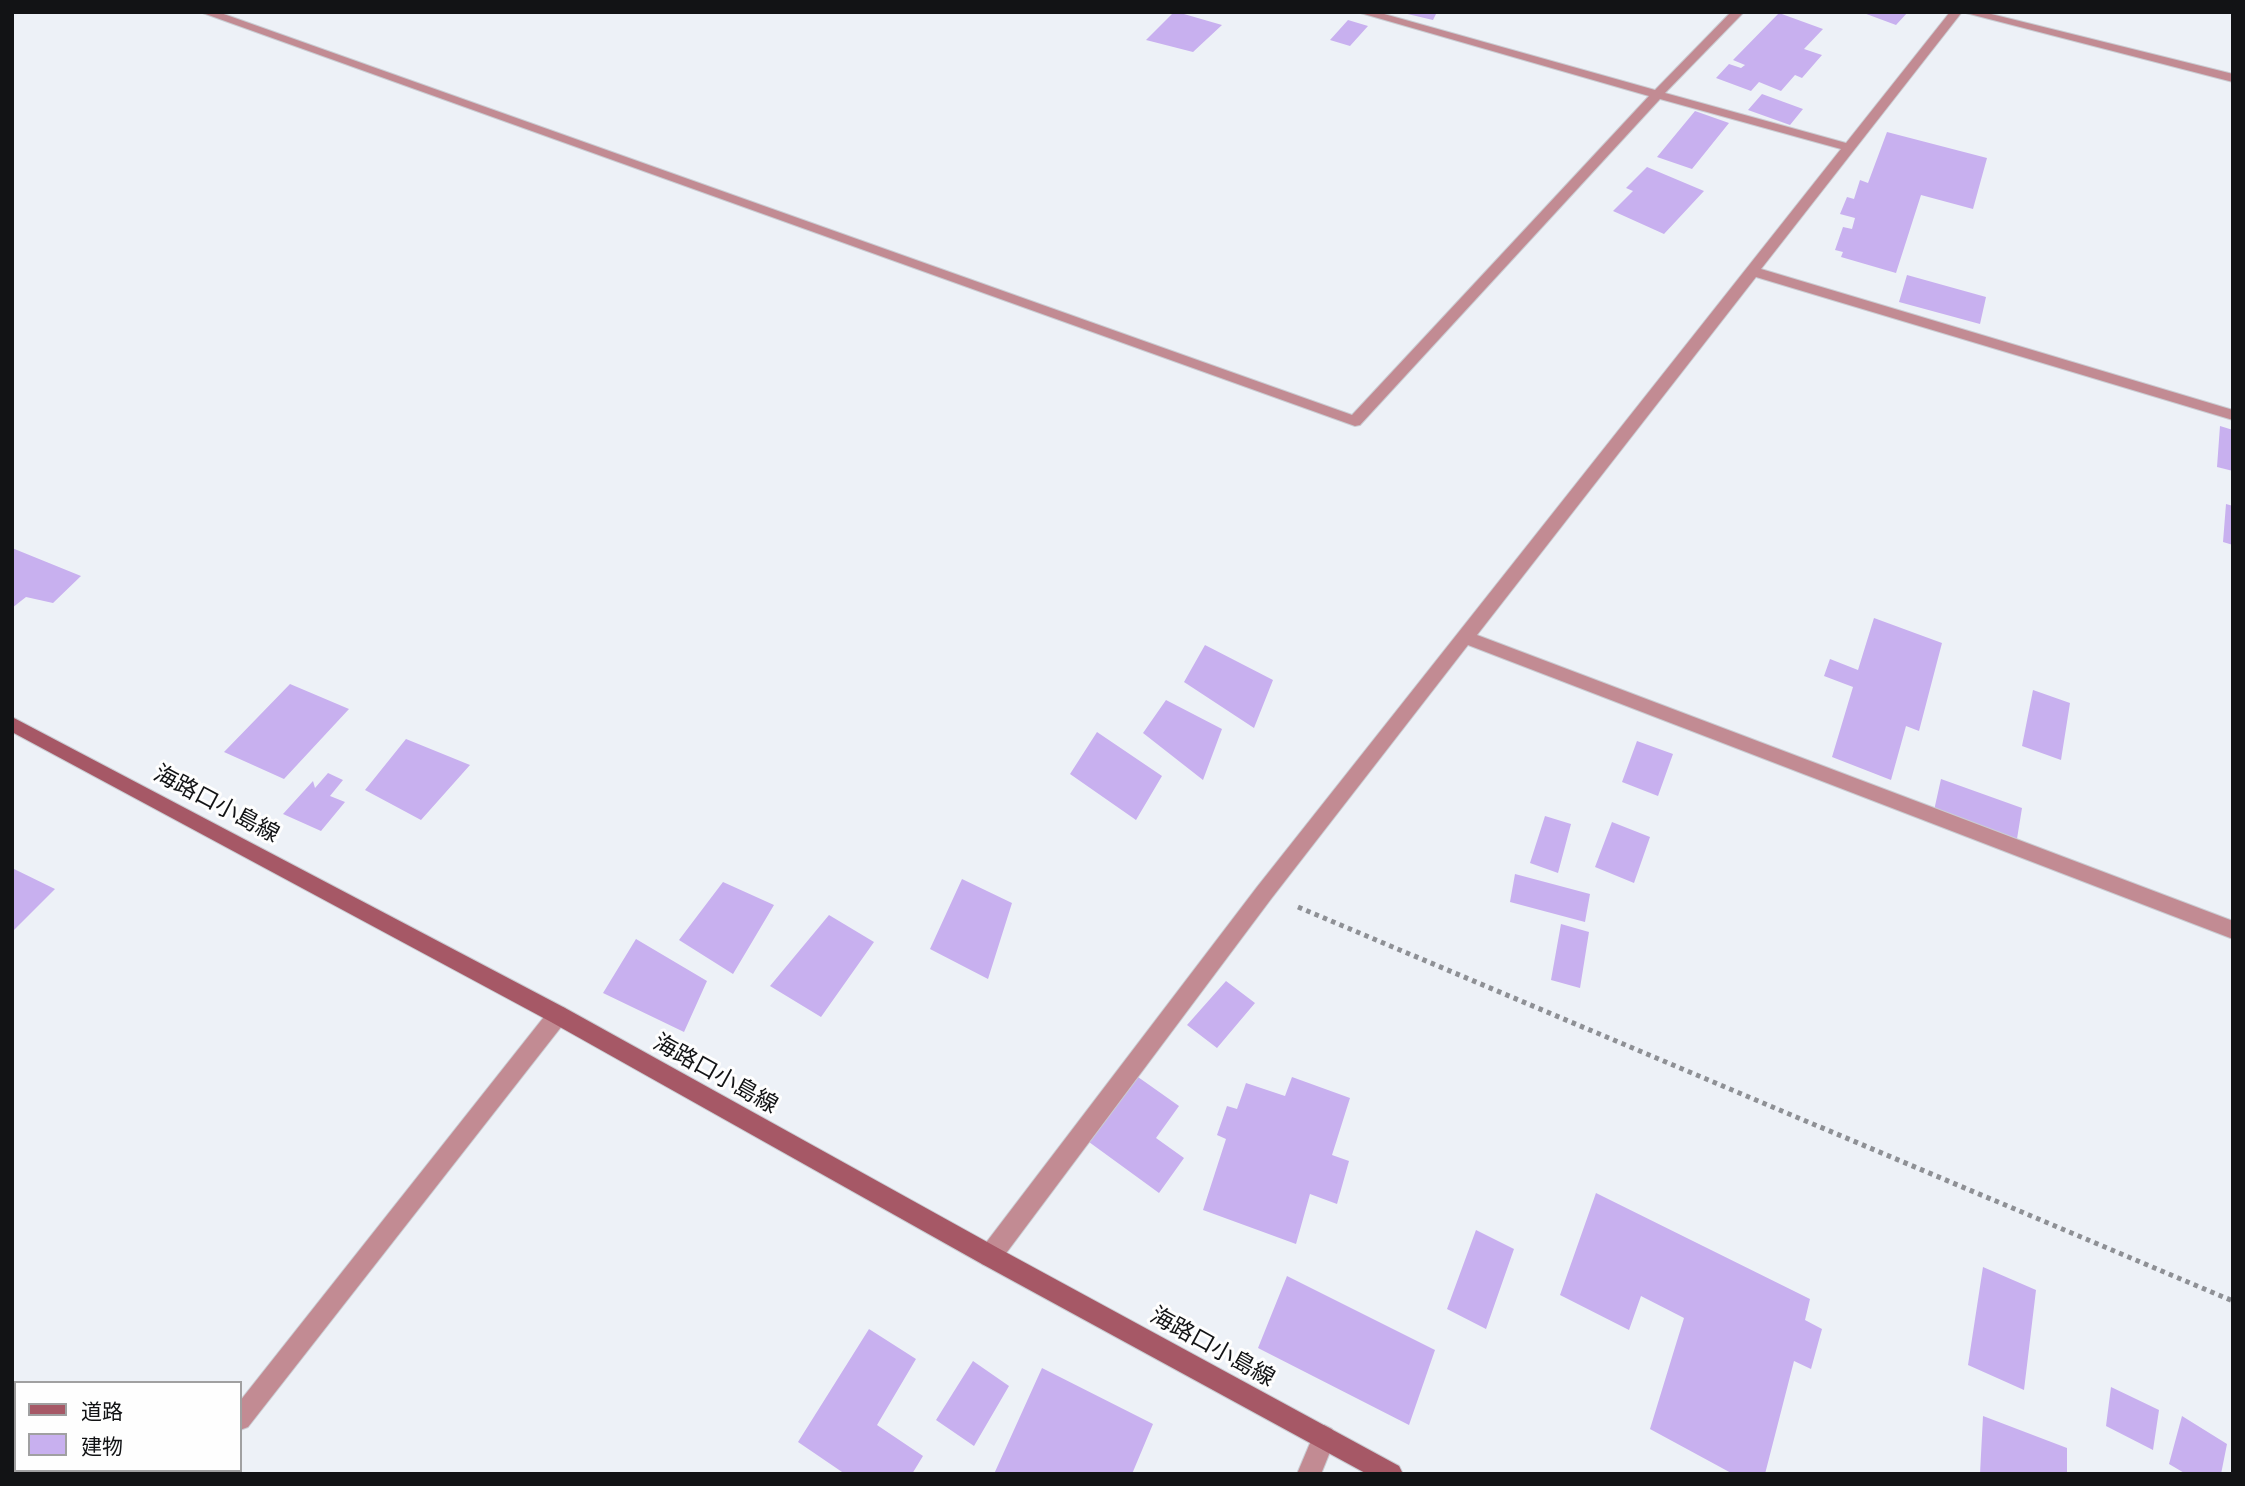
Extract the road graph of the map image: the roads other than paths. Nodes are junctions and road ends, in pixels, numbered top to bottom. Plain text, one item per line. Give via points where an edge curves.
1 (206, 12) edge
2 (1363, 12) edge
3 (1738, 12) edge
4 (1956, 12) edge
5 (1968, 12) edge
6 (2233, 78) edge
7 (1658, 93) junction
8 (1850, 148) junction
9 (1752, 271) junction
10 (2233, 415) edge
11 (1465, 637) junction
12 (12, 724) edge
13 (2233, 930) edge
14 (558, 1015) junction
15 (990, 1256) junction
16 (242, 1416) edge
17 (1324, 1437) junction
18 (1309, 1474) edge
19 (1391, 1474) edge

1 - 7 street via 1356,421
2 - 7 street
3 - 7 street
4 - 8 street
5 - 6 street
7 - 8 street
8 - 9 street
9 - 10 street
9 - 11 street
11 - 13 street
11 - 15 street via 1264,893
12 - 14 main road, 海路口小島線
14 - 15 main road, 海路口小島線
14 - 16 street
15 - 17 main road, 海路口小島線
17 - 18 street
17 - 19 main road, 海路口小島線

